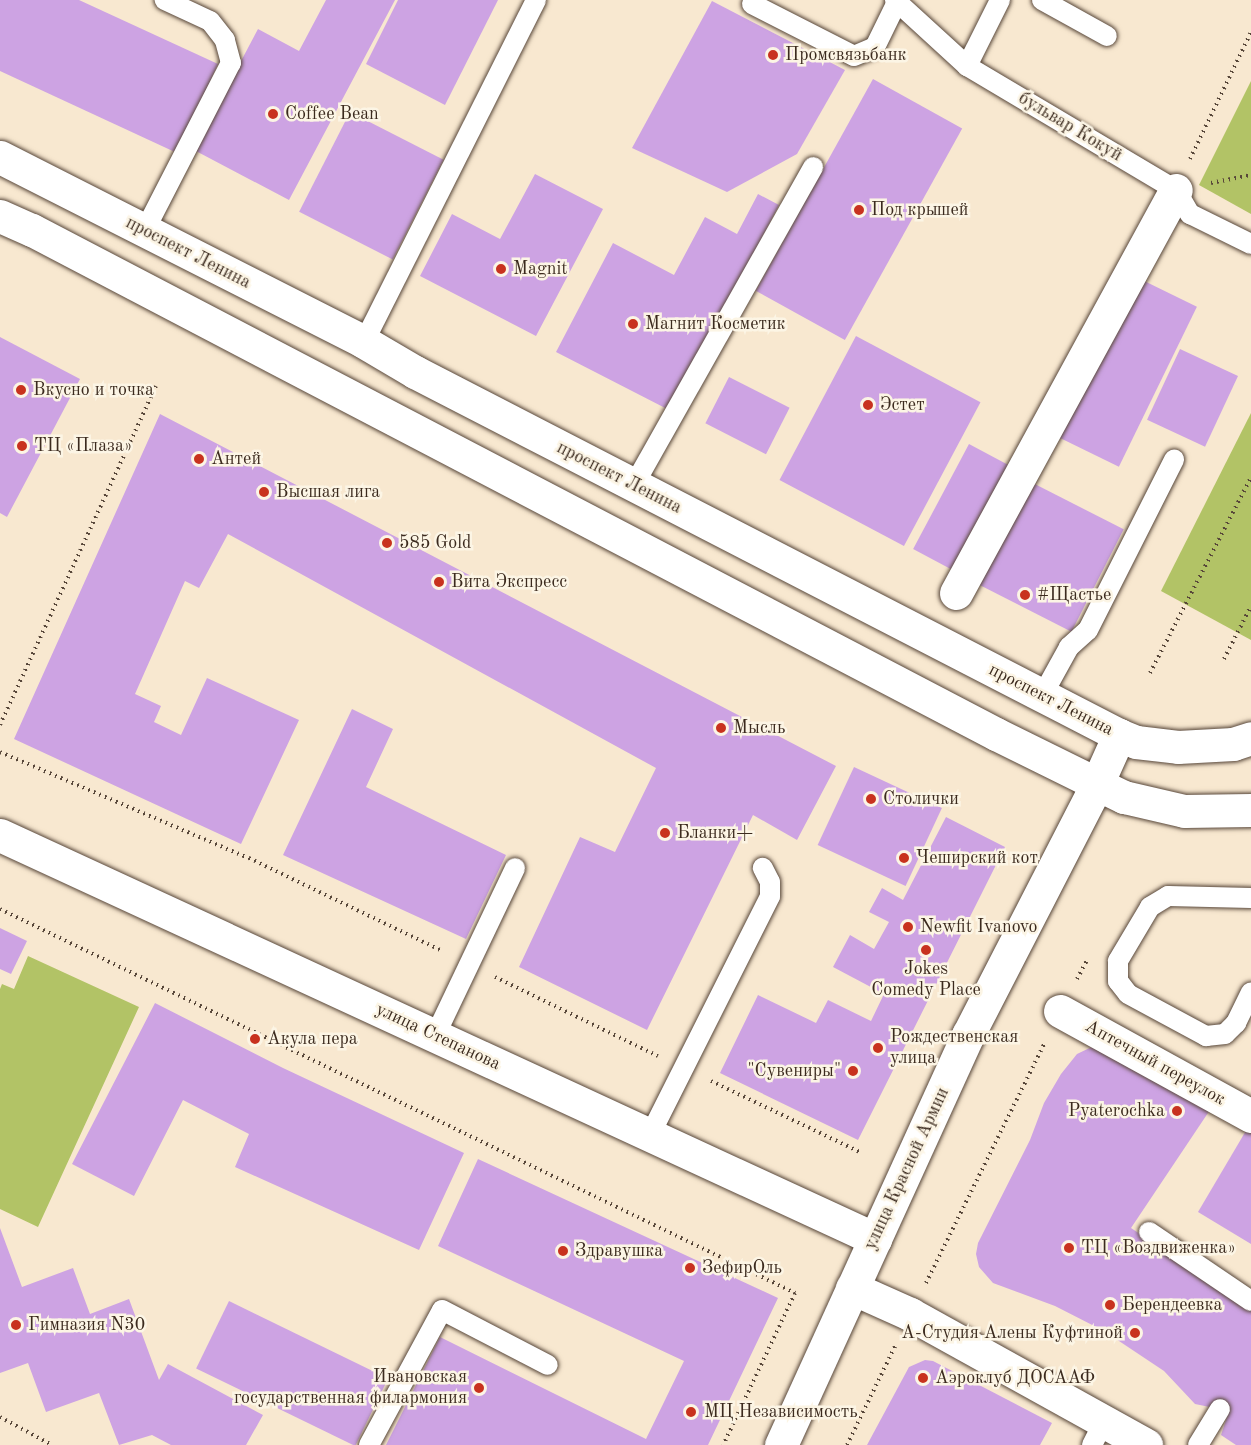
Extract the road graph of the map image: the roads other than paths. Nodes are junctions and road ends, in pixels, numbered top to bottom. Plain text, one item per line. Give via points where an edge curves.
1 (165, 0) edge
2 (536, 0) edge
3 (1000, 0) edge
4 (1042, 0) edge
5 (896, 1) edge
6 (752, 4) dead end
7 (1107, 36) dead end
8 (967, 66) junction
9 (0, 157) edge
10 (813, 167) dead end
11 (1176, 190) junction
12 (0, 216) edge
13 (145, 230) junction
14 (1251, 244) edge
15 (364, 342) junction
16 (1174, 460) dead end
17 (634, 485) junction
18 (956, 593) dead end
19 (1042, 696) junction
20 (1119, 735) junction
21 (1251, 738) edge
22 (1097, 784) junction
23 (1251, 810) edge
24 (0, 835) edge
25 (515, 868) dead end
26 (763, 868) dead end
27 (1251, 898) edge
28 (1251, 992) edge
29 (1060, 1011) road end
30 (435, 1036) junction
31 (1251, 1116) edge
32 (650, 1135) junction
33 (1149, 1232) dead end
34 (875, 1239) junction
35 (852, 1288) junction
36 (1249, 1295) edge
37 (548, 1365) dead end
38 (1220, 1409) dead end
39 (1098, 1433) edge
40 (369, 1445) edge
41 (781, 1445) edge
42 (1146, 1445) edge
43 (1198, 1445) edge

1 - 13 lane via 210,21 225,40 231,63
2 - 15 lane
3 - 8 lane
4 - 7 lane
5 - 6 lane via 875,47 854,56
5 - 8 lane, бульвар Кокуй
8 - 11 lane, бульвар Кокуй
9 - 13 main road, проспект Ленина
10 - 17 lane
11 - 14 lane, бульвар Кокуй via 1190,214
11 - 18 main road
12 - 22 main road
13 - 15 main road, проспект Ленина
15 - 17 main road, проспект Ленина
16 - 19 lane via 1088,630 1068,647
17 - 19 main road, проспект Ленина
19 - 20 main road, проспект Ленина
20 - 21 main road, проспект Ленина via 1136,742 1178,747 1233,744
20 - 22 main road, улица Красной Армии
22 - 23 main road via 1124,797 1184,811
22 - 34 main road, улица Красной Армии via 968,1035
24 - 30 main road, улица Степанова
25 - 30 lane
26 - 32 lane via 770,882 770,896
27 - 28 lane via 1168,896 1144,916 1118,961 1118,981 1128,994 1206,1036 1225,1034 1236,1023
29 - 31 main road, Аптечный переулок
30 - 32 main road, улица Степанова
32 - 34 main road, улица Степанова
33 - 36 lane
34 - 35 main road, улица Красной Армии
35 - 39 main road via 910,1314
35 - 41 main road, улица Красной Армии
37 - 40 lane via 442,1310
38 - 43 lane
39 - 42 main road

